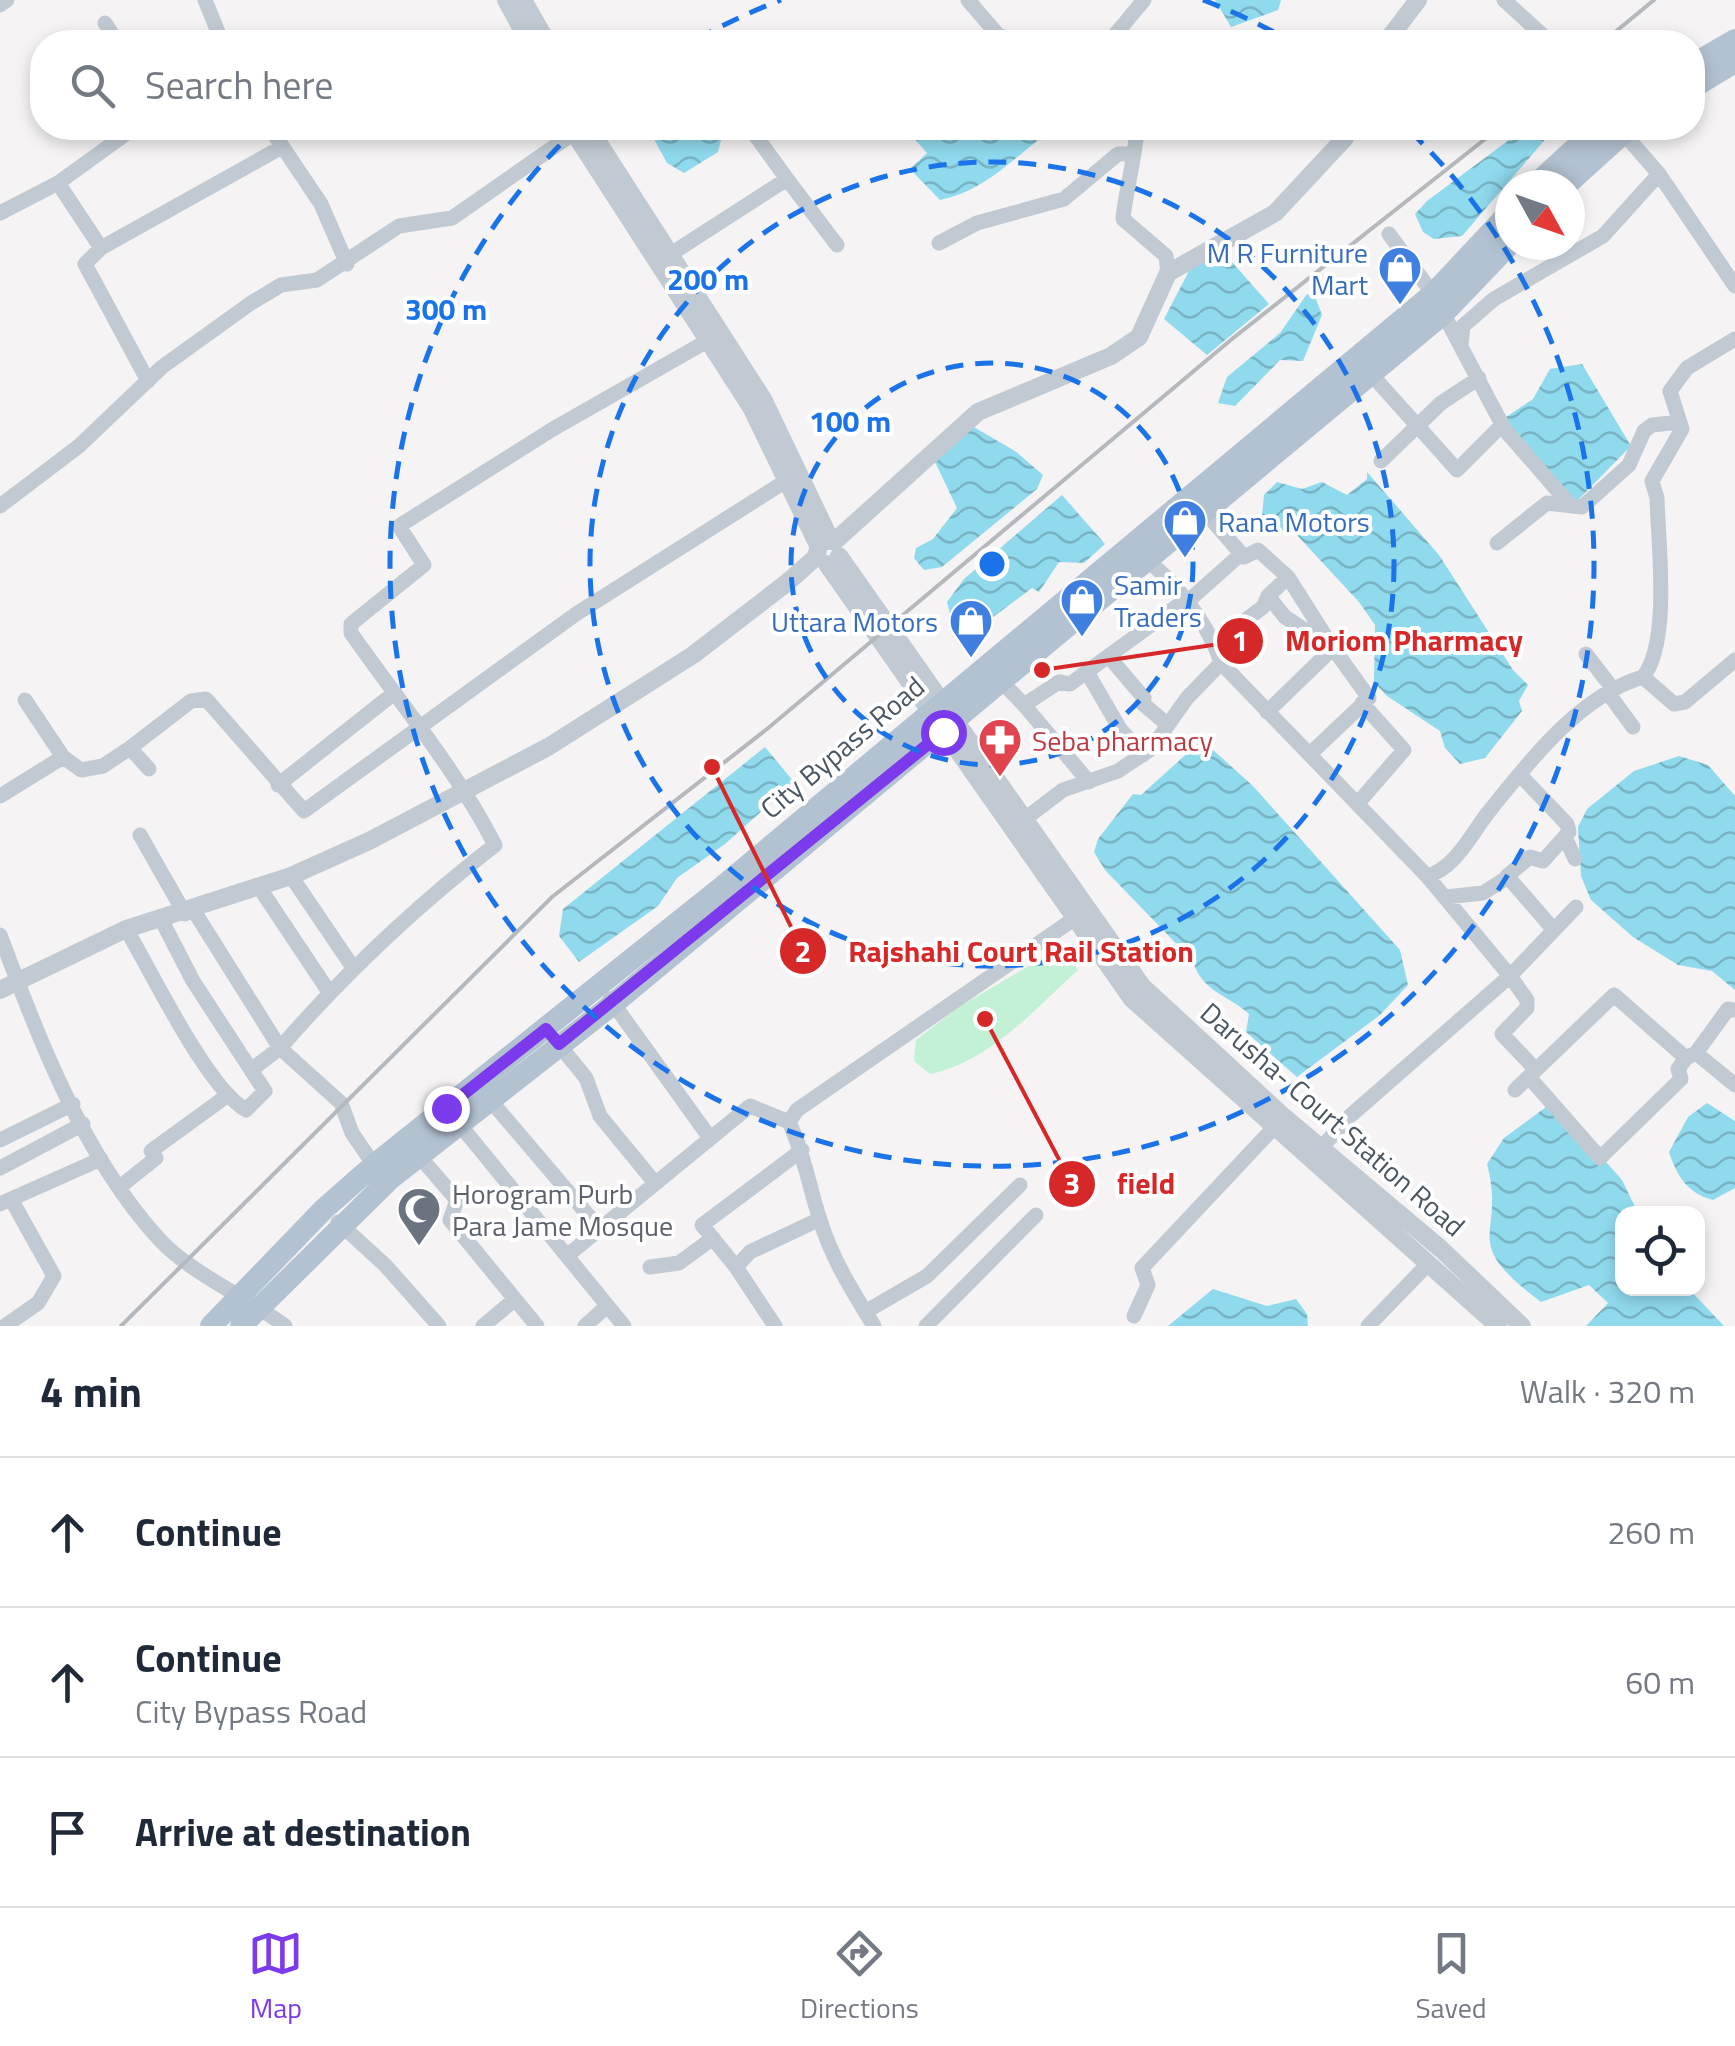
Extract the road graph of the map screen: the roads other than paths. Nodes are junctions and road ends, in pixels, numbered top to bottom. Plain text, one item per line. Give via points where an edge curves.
1 (7, 0) edge
2 (205, 0) edge
3 (506, 0) edge
4 (524, 0) edge
5 (968, 0) edge
6 (1144, 0) edge
7 (1418, 0) edge
8 (1504, 0) edge
9 (0, 5) edge
10 (105, 23) dead end
11 (110, 30) edge
12 (217, 30) edge
13 (522, 30) edge
14 (540, 30) edge
15 (994, 30) edge
16 (1119, 30) edge
17 (1395, 30) edge
18 (1537, 30) edge
19 (1735, 40) edge
20 (1705, 57) edge
21 (1735, 62) edge
22 (1705, 80) edge
23 (117, 140) edge
24 (278, 140) edge
25 (563, 140) edge
26 (586, 140) edge
27 (759, 140) edge
28 (1137, 140) edge
29 (1343, 140) edge
30 (1584, 140) edge
31 (1613, 140) edge
32 (1633, 140) edge
33 (282, 147) junction
34 (1132, 154) junction
35 (1551, 170) edge
36 (1582, 170) edge
37 (1659, 174) junction
38 (787, 179) junction
39 (58, 182) junction
40 (2, 209) edge
41 (1495, 231) edge
42 (1389, 234) dead end
43 (939, 243) dead end
44 (838, 245) dead end
45 (101, 248) junction
46 (1495, 256) edge
47 (666, 257) junction
48 (347, 264) junction
49 (1168, 274) junction
50 (1733, 280) edge
51 (1438, 304) junction
52 (717, 336) junction
53 (1735, 339) edge
54 (1462, 345) junction
55 (1371, 374) junction
56 (1479, 378) junction
57 (148, 381) junction
58 (1680, 422) junction
59 (1416, 424) junction
60 (1502, 425) junction
61 (1381, 461) dead end
62 (789, 478) junction
63 (1570, 505) junction
64 (0, 506) edge
65 (1205, 512) junction
66 (1497, 543) dead end
67 (827, 550) junction
68 (1138, 553) junction
69 (1242, 554) junction
70 (1288, 576) junction
71 (1268, 596) junction
72 (1185, 602) junction
73 (1215, 644) junction
74 (1333, 648) junction
75 (1586, 654) dead end
76 (1108, 656) junction
77 (1735, 660) edge
78 (1221, 663) junction
79 (1087, 672) junction
80 (1644, 676) junction
81 (1002, 682) junction
82 (1611, 691) junction
83 (393, 694) junction
84 (24, 700) dead end
85 (1362, 703) junction
86 (1024, 705) junction
87 (1268, 712) junction
88 (943, 717) junction
89 (1168, 726) junction
90 (1633, 727) dead end
91 (417, 728) junction
92 (130, 748) junction
93 (1310, 754) junction
94 (1143, 755) junction
95 (63, 757) junction
96 (148, 769) dead end
97 (1520, 775) junction
98 (1089, 782) junction
99 (278, 785) junction
100 (467, 790) junction
101 (0, 796) edge
102 (1358, 803) junction
103 (1026, 818) junction
104 (140, 835) dead end
105 (1565, 837) junction
106 (1575, 859) dead end
107 (291, 876) junction
108 (1427, 876) junction
109 (1508, 877) junction
110 (259, 887) junction
111 (1446, 897) junction
112 (1576, 907) dead end
113 (189, 912) junction
114 (1081, 914) junction
115 (162, 921) junction
116 (126, 929) junction
117 (1554, 930) junction
118 (0, 935) edge
119 (352, 966) junction
120 (1510, 976) junction
121 (18, 982) junction
122 (0, 990) edge
123 (328, 992) junction
124 (607, 995) junction
125 (1735, 1010) edge
126 (553, 1037) junction
127 (280, 1048) junction
128 (1691, 1055) junction
129 (251, 1070) junction
130 (1532, 1074) junction
131 (1735, 1085) edge
132 (1515, 1090) dead end
133 (484, 1092) junction
134 (228, 1096) junction
135 (73, 1104) junction
136 (452, 1116) junction
137 (789, 1122) junction
138 (1279, 1123) junction
139 (83, 1124) junction
140 (710, 1138) junction
141 (0, 1140) edge
142 (412, 1147) junction
143 (802, 1150) junction
144 (1316, 1154) junction
145 (101, 1159) junction
146 (374, 1165) junction
147 (0, 1168) edge
148 (655, 1183) junction
149 (1020, 1185) dead end
150 (120, 1186) junction
151 (6, 1202) edge
152 (1036, 1215) dead end
153 (332, 1217) junction
154 (820, 1219) junction
155 (599, 1228) junction
156 (712, 1238) junction
157 (568, 1255) junction
158 (1428, 1264) junction
159 (650, 1267) dead end
160 (736, 1267) junction
161 (514, 1300) junction
162 (252, 1301) junction
163 (607, 1306) junction
164 (1134, 1316) dead end
165 (870, 1319) edge
166 (4, 1326) edge
167 (211, 1326) edge
168 (241, 1326) edge
169 (285, 1326) edge
170 (439, 1326) edge
171 (483, 1326) edge
172 (537, 1326) edge
173 (585, 1326) edge
174 (624, 1326) edge
175 (775, 1326) edge
176 (926, 1326) edge
177 (1368, 1326) edge
178 (1498, 1326) edge
179 (1522, 1326) edge

1 - 9 street
2 - 12 street
3 - 13 street
4 - 14 street
5 - 15 street
6 - 16 street
7 - 17 street
8 - 18 street
10 - 11 street
19 - 20 main road
21 - 22 main road
23 - 39 street
24 - 33 street
25 - 48 street via 452,218 399,226
26 - 47 street, Darusha- Court Station Road
27 - 38 street
28 - 34 street
29 - 49 street via 1275,213
30 - 35 main road
31 - 36 main road
32 - 37 street
33 - 45 street
33 - 48 street via 321,204
34 - 43 street via 1118,154 1064,199 977,223
34 - 49 street via 1123,219 1166,256
37 - 50 street
37 - 54 street via 1603,236 1494,299 1463,326
38 - 44 street
38 - 47 street
39 - 40 street
39 - 45 street
41 - 51 main road, City Bypass Road
42 - 51 street
45 - 57 street via 85,264
46 - 51 main road
47 - 52 street, Darusha- Court Station Road
48 - 57 street via 317,280 280,285
49 - 67 street via 1139,337 1111,356 978,412
51 - 54 street
51 - 55 main road
51 - 68 main road, City Bypass Road
52 - 62 street, Darusha- Court Station Road
52 - 67 street, Darusha- Court Station Road via 763,398
52 - 83 street via 399,526 424,565 350,629
53 - 58 street via 1675,380 1670,392
54 - 56 street
55 - 59 street
55 - 65 main road
56 - 59 street
56 - 60 street
57 - 64 street via 79,446
58 - 63 street via 1644,431 1629,466 1582,506
58 - 80 street via 1681,436 1652,481 1658,633
59 - 60 street via 1458,470
59 - 61 street
60 - 63 street
62 - 67 street, Darusha- Court Station Road
62 - 91 street via 576,614
63 - 66 street via 1548,504
65 - 68 main road
65 - 69 street
67 - 88 street, Darusha- Court Station Road
67 - 100 street via 693,655
68 - 72 street
68 - 81 main road
68 - 88 main road, City Bypass Road
69 - 70 street via 1258,550
69 - 72 street
70 - 71 street
70 - 74 street
71 - 73 street
71 - 74 street via 1285,617
72 - 73 street
72 - 76 street
73 - 78 street
74 - 85 street via 1369,698
74 - 87 street
75 - 82 street
76 - 79 street
76 - 89 street via 1144,698 1142,704
77 - 80 street via 1674,704
78 - 87 street
78 - 89 street
79 - 86 street
79 - 94 street
80 - 82 street
81 - 86 street
81 - 88 main road
82 - 90 street
82 - 97 street via 1576,716
83 - 91 street
83 - 99 street
84 - 95 street
85 - 93 street
85 - 102 street via 1404,750
86 - 98 street
87 - 93 street
88 - 103 street, Darusha- Court Station Road
88 - 114 street, Darusha- Court Station Road
88 - 124 main road
89 - 94 street
91 - 99 street via 304,812
91 - 100 street
92 - 95 street via 91,771
92 - 96 street
92 - 99 street via 200,698
93 - 102 street
94 - 98 street
95 - 101 street
97 - 105 street via 1567,824
97 - 108 street via 1453,859
98 - 103 street via 1063,790
100 - 107 street
100 - 119 street via 495,845
102 - 108 street
103 - 114 street, Darusha- Court Station Road
104 - 113 street
105 - 106 street
105 - 109 street via 1543,861 1530,856
107 - 110 street
107 - 119 street
108 - 111 street
109 - 111 street via 1483,893
109 - 117 street
110 - 113 street
110 - 123 street
111 - 120 street
112 - 117 street
113 - 115 street
113 - 127 street
114 - 137 street
114 - 138 street, Darusha- Court Station Road via 1132,999
115 - 116 street
115 - 129 street
116 - 121 street
116 - 134 street
117 - 120 street
118 - 121 street
119 - 123 street
120 - 130 street via 1527,1008 1502,1034
120 - 144 street via 1350,1116
121 - 122 street
121 - 135 street
123 - 127 street
124 - 126 main road
124 - 140 street
125 - 128 street via 1718,1019
126 - 133 main road
126 - 148 street via 586,1078 600,1116
127 - 129 street
127 - 146 street via 341,1104
128 - 130 street via 1614,995
128 - 130 street via 1678,1068 1681,1079 1600,1158
128 - 131 street
129 - 134 street via 264,1095 246,1110
130 - 132 street
133 - 136 main road
133 - 155 street
134 - 150 street via 152,1151 156,1158
135 - 139 street
135 - 141 street
136 - 142 main road
136 - 157 street
137 - 140 street via 750,1106
137 - 143 street
138 - 144 street, Darusha- Court Station Road
138 - 164 street via 1142,1268 1148,1285
139 - 145 street
139 - 147 street
140 - 148 street
142 - 146 main road
142 - 153 main road
142 - 161 street via 457,1200 450,1220
143 - 154 street
143 - 156 street via 702,1225
144 - 158 street, Darusha- Court Station Road
144 - 179 street, Darusha- Court Station Road via 1441,1249
145 - 150 street
145 - 151 street
146 - 153 main road
148 - 155 street
149 - 165 street via 927,1276
150 - 162 street via 160,1240
151 - 166 street via 54,1276 38,1303
152 - 176 street
153 - 162 main road
153 - 170 street
154 - 160 street via 750,1252
154 - 165 street via 839,1270
155 - 157 street
156 - 159 street via 678,1264
156 - 160 street
157 - 163 street
158 - 177 street
158 - 178 street, Darusha- Court Station Road
160 - 175 street
161 - 171 street
161 - 172 street
162 - 167 main road
162 - 168 main road
162 - 169 street
163 - 173 street
163 - 174 street

